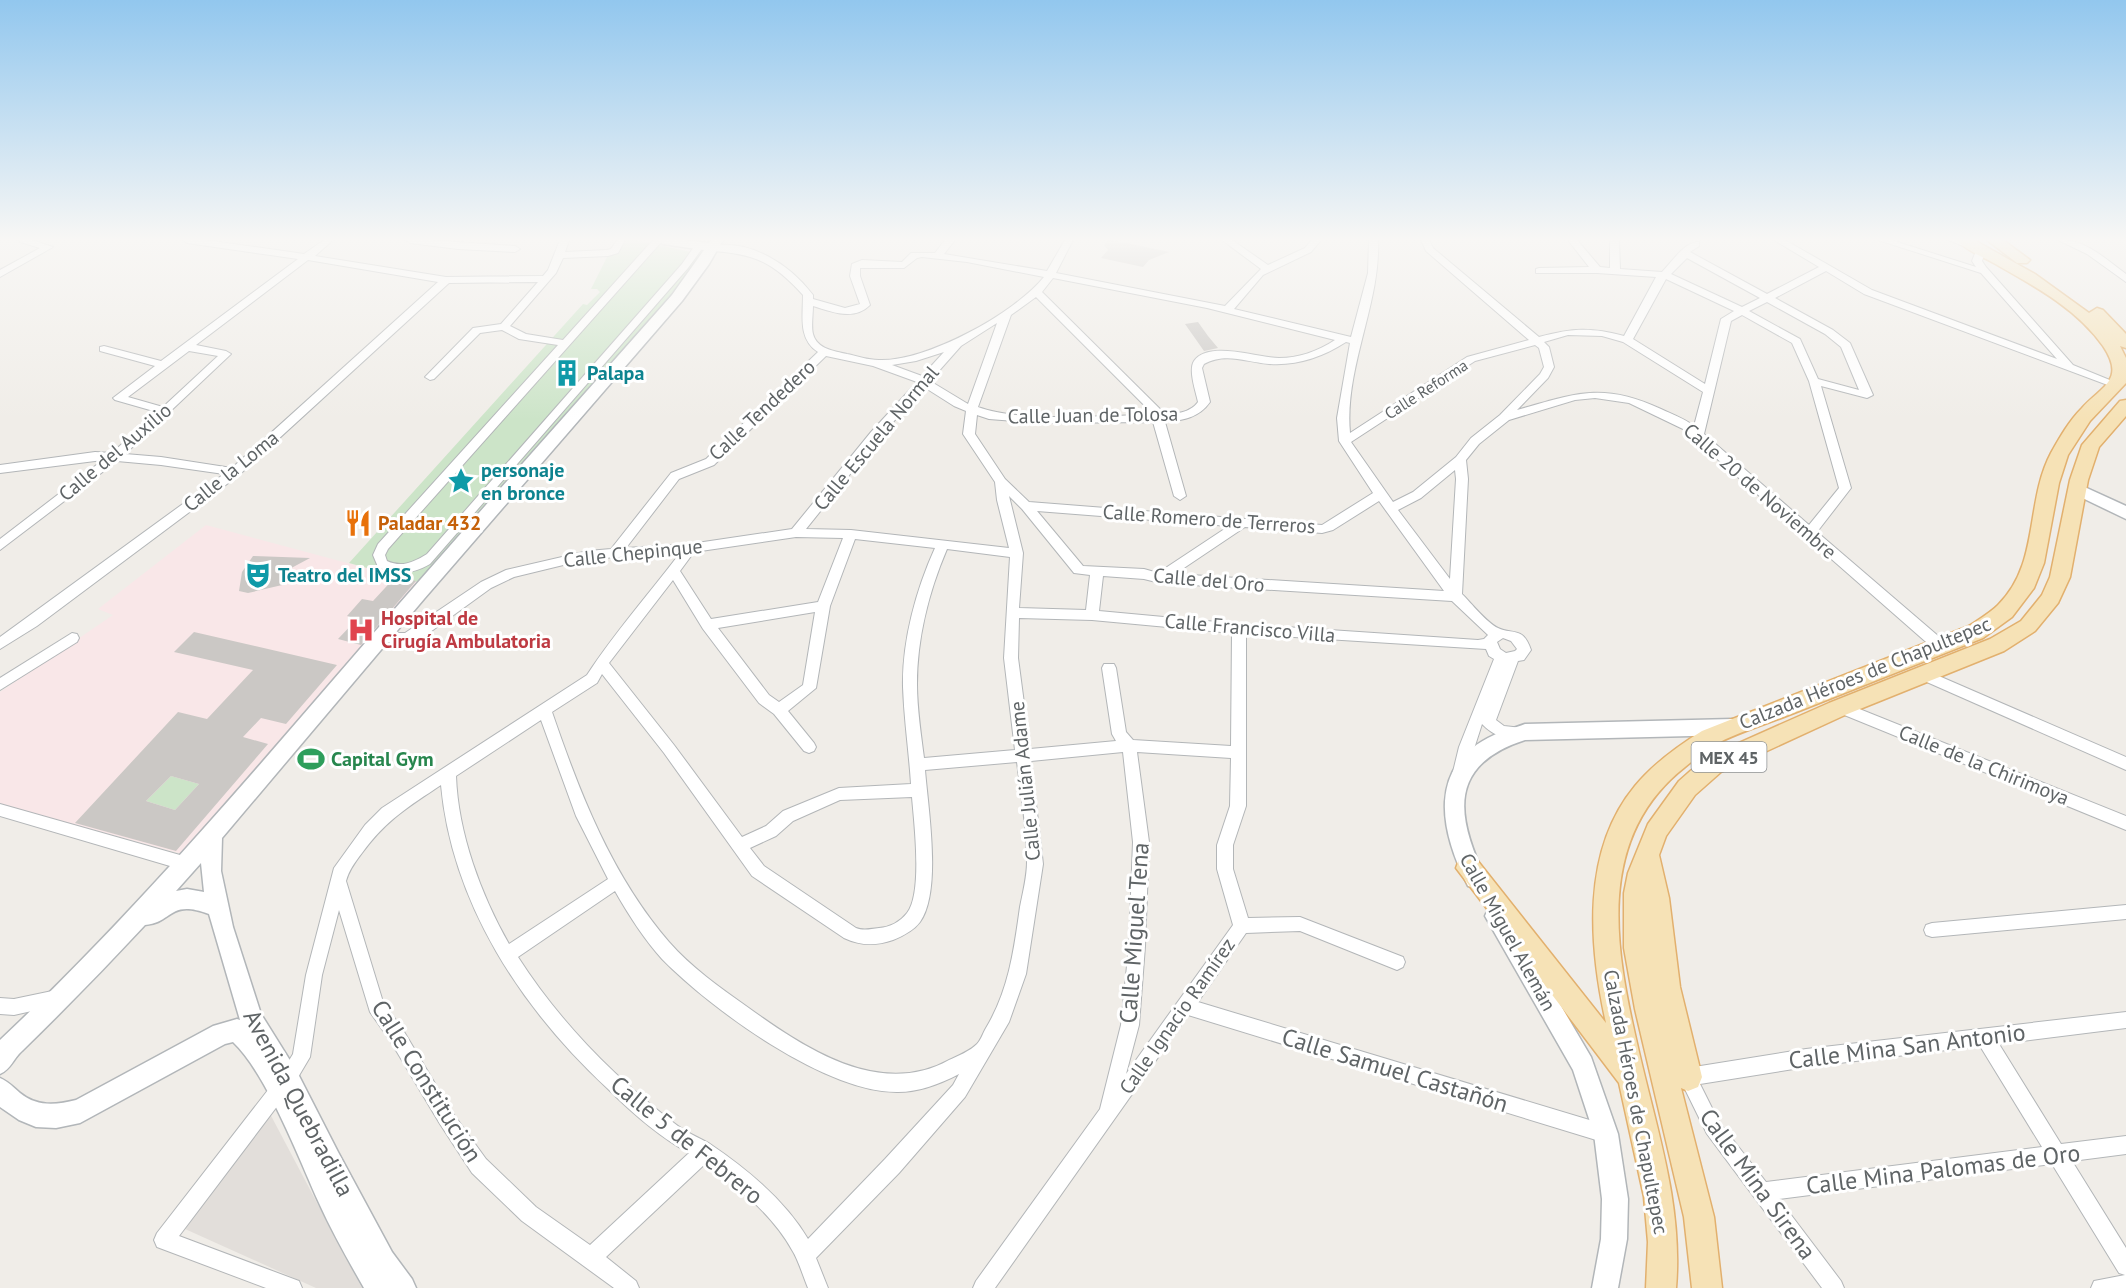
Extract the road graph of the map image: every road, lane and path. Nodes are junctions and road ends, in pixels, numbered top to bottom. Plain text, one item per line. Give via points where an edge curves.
1 (248, 300) edge
2 (424, 300) edge
3 (528, 300) edge
4 (604, 300) edge
5 (656, 300) edge
6 (675, 300) edge
7 (864, 300) edge
8 (1025, 300) edge
9 (1045, 300) edge
10 (1180, 300) edge
11 (1236, 300) edge
12 (1366, 300) edge
13 (1489, 300) edge
14 (1649, 300) edge
15 (1719, 300) edge
16 (1758, 300) edge
17 (1773, 300) edge
18 (1889, 300) edge
19 (2010, 300) edge
20 (2064, 300) edge
21 (2080, 300) edge
22 (808, 301) joint
23 (1228, 309) junction
24 (1740, 310) junction
25 (1006, 313) junction
26 (504, 327) junction
27 (1344, 339) junction
28 (1536, 340) junction
29 (1627, 340) junction
30 (1356, 341) junction
31 (565, 343) junction
32 (2126, 343) edge
33 (957, 344) junction
34 (187, 347) junction
35 (104, 349) dead end
36 (824, 352) junction
37 (876, 363) junction
38 (163, 365) junction
39 (2070, 367) junction
40 (429, 377) dead end
41 (923, 381) junction
42 (1814, 381) junction
43 (1708, 391) junction
44 (2122, 395) edge
45 (972, 409) junction
46 (166, 411) junction
47 (1157, 416) junction
48 (1505, 417) junction
49 (1698, 434) junction
50 (1346, 441) junction
51 (115, 457) junction
52 (1460, 460) junction
53 (0, 469) edge
54 (235, 472) junction
55 (1001, 482) junction
56 (2078, 489) junction
57 (1382, 494) junction
58 (1180, 496) dead end
59 (1026, 506) junction
60 (1392, 508) junction
61 (2126, 513) edge
62 (1244, 522) junction
63 (796, 533) junction
64 (1810, 533) junction
65 (851, 534) junction
66 (944, 543) junction
67 (0, 546) edge
68 (690, 548) junction
69 (615, 553) junction
70 (1017, 553) junction
71 (674, 571) junction
72 (1097, 572) junction
73 (1160, 578) junction
74 (1455, 596) junction
75 (823, 606) junction
76 (1012, 613) junction
77 (1092, 615) junction
78 (708, 625) junction
79 (1239, 629) junction
80 (381, 637) junction
81 (72, 638) dead end
82 (1493, 639) junction
83 (0, 644) edge
84 (1939, 645) junction
85 (1507, 658) junction
86 (602, 664) junction
87 (1109, 668) dead end
88 (1925, 675) junction
89 (0, 685) edge
90 (1842, 708) junction
91 (544, 709) junction
92 (778, 710) junction
93 (1733, 727) junction
94 (1525, 732) junction
95 (1129, 746) junction
96 (809, 747) dead end
97 (1238, 752) junction
98 (1023, 754) junction
99 (2126, 764) edge
100 (917, 765) junction
101 (448, 772) junction
102 (1456, 784) junction
103 (919, 790) junction
104 (0, 810) edge
105 (2126, 823) edge
106 (213, 836) junction
107 (739, 846) junction
108 (1646, 854) junction
109 (187, 864) junction
110 (1468, 868) junction
111 (616, 880) junction
112 (339, 881) junction
113 (211, 905) junction
114 (2126, 912) edge
115 (1242, 926) junction
116 (222, 927) junction
117 (1932, 930) dead end
118 (126, 932) junction
119 (507, 955) junction
120 (1397, 962) dead end
121 (59, 998) junction
122 (0, 1006) edge
123 (1184, 1006) junction
124 (2126, 1020) edge
125 (1984, 1036) junction
126 (984, 1049) junction
127 (0, 1062) edge
128 (1688, 1077) junction
129 (1632, 1079) junction
130 (283, 1084) junction
131 (0, 1090) edge
132 (1105, 1118) junction
133 (1606, 1134) junction
134 (2126, 1145) edge
135 (704, 1152) junction
136 (2058, 1154) junction
137 (1761, 1192) junction
138 (804, 1257) junction
139 (590, 1259) junction
140 (2126, 1266) edge
141 (2126, 1285) edge
142 (292, 1288) edge
143 (378, 1288) edge
144 (403, 1288) edge
145 (629, 1288) edge
146 (818, 1288) edge
147 (983, 1288) edge
148 (1605, 1288) edge
149 (1661, 1288) edge
150 (1707, 1288) edge
151 (1834, 1288) edge
152 (2102, 1288) edge

1 - 34 street
2 - 54 street, Calle la Loma
3 - 26 street
4 - 31 street
5 - 31 street via 431,557 407,569 382,564 382,547
6 - 80 street
7 - 22 street via 865,305 850,313
8 - 25 street
9 - 47 street
10 - 23 street
11 - 23 street
12 - 30 street
13 - 28 street
14 - 29 street
15 - 24 street
16 - 24 street
17 - 42 street via 1846,345 1867,395
18 - 39 street
19 - 39 street
20 - 44 main road via 2082,313 2118,357
21 - 32 main road
22 - 36 street via 808,334
23 - 27 street
24 - 42 street via 1796,341
24 - 43 street via 1726,319
25 - 33 street
25 - 45 street
26 - 31 street via 522,337
26 - 40 street via 477,330
27 - 30 street
27 - 47 street, Calle Juan de Tolosa via 1306,358 1279,361 1212,354 1199,362 1197,368 1204,402 1199,409 1178,417
28 - 29 street, Calle Reforma via 1577,332
28 - 48 street via 1544,347 1549,367
28 - 50 street, Calle Reforma via 1472,359
29 - 43 street, Calle Reforma
30 - 50 street via 1343,418
33 - 37 street via 912,358
33 - 41 street, Calle Escuela Normal
34 - 38 street
34 - 46 street, Calle del Auxilio via 226,354
35 - 38 street
36 - 37 street
36 - 69 street, Calle Tendedero via 710,462 675,476
37 - 41 street, Calle Juan de Tolosa
38 - 46 street via 119,398
39 - 44 street
41 - 45 street, Calle Juan de Tolosa
41 - 63 street, Calle Escuela Normal
42 - 64 street via 1845,488
43 - 49 street
44 - 56 main road, Calzada Héroes de Chapultepec / MEX 45 via 2091,445
44 - 84 main road, Calzada Héroes de Chapultepec / MEX 45 via 2086,413 2067,439 2050,479 2033,573 2019,596 1992,623
45 - 47 street, Calle Juan de Tolosa via 1012,418
45 - 55 street via 969,434
46 - 51 street, Calle del Auxilio
47 - 58 street
48 - 49 street, Calle 20 de Noviembre via 1574,397 1608,396 1646,405
48 - 52 street, Calle 20 de Noviembre via 1475,441
49 - 64 street, Calle 20 de Noviembre
50 - 57 street
51 - 53 street via 95,456
51 - 54 street
51 - 67 street, Calle del Auxilio
52 - 60 street, Calle 20 de Noviembre via 1417,495
52 - 74 street
54 - 83 street, Calle la Loma
55 - 59 street, Calle del Oro
55 - 70 street, Calle Julián Adame
56 - 61 street
56 - 88 main road, Calzada Héroes de Chapultepec / MEX 45 via 2060,577 2038,616 2015,636
57 - 60 street
57 - 62 street, Calle Romero de Terreros via 1322,529
59 - 62 street, Calle Romero de Terreros
59 - 72 street, Calle del Oro via 1079,570
60 - 74 street
62 - 73 street
63 - 65 street
63 - 68 street, Calle Chepinque
64 - 84 street, Calle 20 de Noviembre
65 - 66 street
65 - 75 street
66 - 70 street
66 - 100 street via 914,639 910,685
68 - 69 street, Calle Chepinque
68 - 71 street
69 - 80 street, Calle Chepinque via 588,555 511,573 486,585 407,638
70 - 76 street, Calle Julián Adame
71 - 78 street
71 - 86 street
72 - 73 street, Calle del Oro
72 - 77 street
73 - 74 street, Calle del Oro
74 - 82 street
75 - 78 street
75 - 92 street via 809,688
76 - 77 street, Calle Francisco Villa
76 - 98 street, Calle Julián Adame via 1011,658
77 - 79 street, Calle Francisco Villa
78 - 92 street via 764,699
79 - 82 street, Calle Francisco Villa via 1478,645
79 - 97 street, Calle Ignacio Ramírez
80 - 106 street
81 - 89 street
82 - 85 street via 1494,652
82 - 85 street via 1512,635 1521,642 1522,654
84 - 93 main road, Calzada Héroes de Chapultepec / MEX 45
85 - 94 street via 1488,722 1501,732
85 - 102 street, Calle Miguel Alemán via 1466,747
86 - 91 street via 592,679
86 - 107 street
87 - 95 street, Calle Miguel Tena via 1119,734
88 - 90 main road, Calzada Héroes de Chapultepec / MEX 45
88 - 99 street
90 - 105 street, Calle de la Chirimoya
90 - 108 main road, Calzada Héroes de Chapultepec / MEX 45 via 1713,765 1676,801
91 - 101 street
91 - 111 street via 572,790
92 - 96 street
93 - 94 street
93 - 129 main road, Calzada Héroes de Chapultepec / MEX 45 via 1692,748 1652,782 1626,819 1616,843 1605,904 1606,932 1610,975
94 - 102 street via 1499,741 1475,757
95 - 97 street
95 - 98 street
95 - 132 street, Calle Miguel Tena via 1141,842 1137,946 1130,1024
97 - 115 street, Calle Ignacio Ramírez via 1238,806 1226,845 1225,869
98 - 100 street
98 - 126 street, Calle Julián Adame via 1034,854 1032,895 1018,974 1003,1016
100 - 103 street
101 - 112 street via 387,813 352,853
101 - 119 street, Calle 5 de Febrero via 455,832
102 - 110 street, Calle Miguel Alemán via 1452,804
103 - 107 street via 839,794 788,816 771,831
103 - 107 street via 924,845 922,896 914,917 886,935 859,937 850,933 758,871
104 - 109 street
106 - 109 street
106 - 116 street, Avenida Quebradilla via 211,871
108 - 128 main road via 1657,898 1667,987
108 - 150 main road, Calzada Héroes de Chapultepec / MEX 45 via 1636,904 1640,972 1700,1217
109 - 113 street via 197,871
109 - 118 street
110 - 129 main road
110 - 133 street, Calle Miguel Alemán via 1583,1065
111 - 119 street
111 - 126 street via 669,954 741,1014 823,1064 866,1080 907,1083 942,1074
112 - 130 street via 314,975 301,1057
112 - 139 street, Calle Constitución via 376,1006 446,1118 479,1166 529,1214
113 - 116 street
113 - 118 street via 200,898 175,900
114 - 117 street
115 - 120 street via 1299,924
115 - 123 street, Calle Ignacio Ramírez
116 - 130 street, Avenida Quebradilla via 251,1018
118 - 121 street
119 - 135 street, Calle 5 de Febrero via 573,1042 670,1131
121 - 122 street
121 - 127 street via 7,1049
123 - 132 street, Calle Ignacio Ramírez
123 - 133 street, Calle Samuel Castañón
124 - 125 street, Calle Mina San Antonio
125 - 128 street, Calle Mina San Antonio
125 - 136 street
126 - 138 street, Calle Julián Adame via 959,1091
128 - 137 street, Calle Mina Sirena via 1713,1128
129 - 149 main road, Calzada Héroes de Chapultepec / MEX 45 via 1659,1197 1664,1246
130 - 131 street, Avenida Quebradilla via 237,1030 221,1034 80,1111 63,1116 31,1115
130 - 142 street via 164,1240
130 - 143 street, Avenida Quebradilla via 349,1237
130 - 144 street, Avenida Quebradilla via 383,1261
132 - 147 street, Calle Ignacio Ramírez
133 - 148 street, Calle Miguel Alemán via 1615,1199 1614,1239
134 - 136 street, Calle Mina Palomas de Oro
135 - 138 street, Calle 5 de Febrero via 765,1200 797,1238
135 - 139 street
136 - 137 street, Calle Mina Palomas de Oro
136 - 140 street
137 - 151 street, Calle Mina Sirena
138 - 146 street, Calle 5 de Febrero
139 - 145 street, Calle Constitución
141 - 152 street

